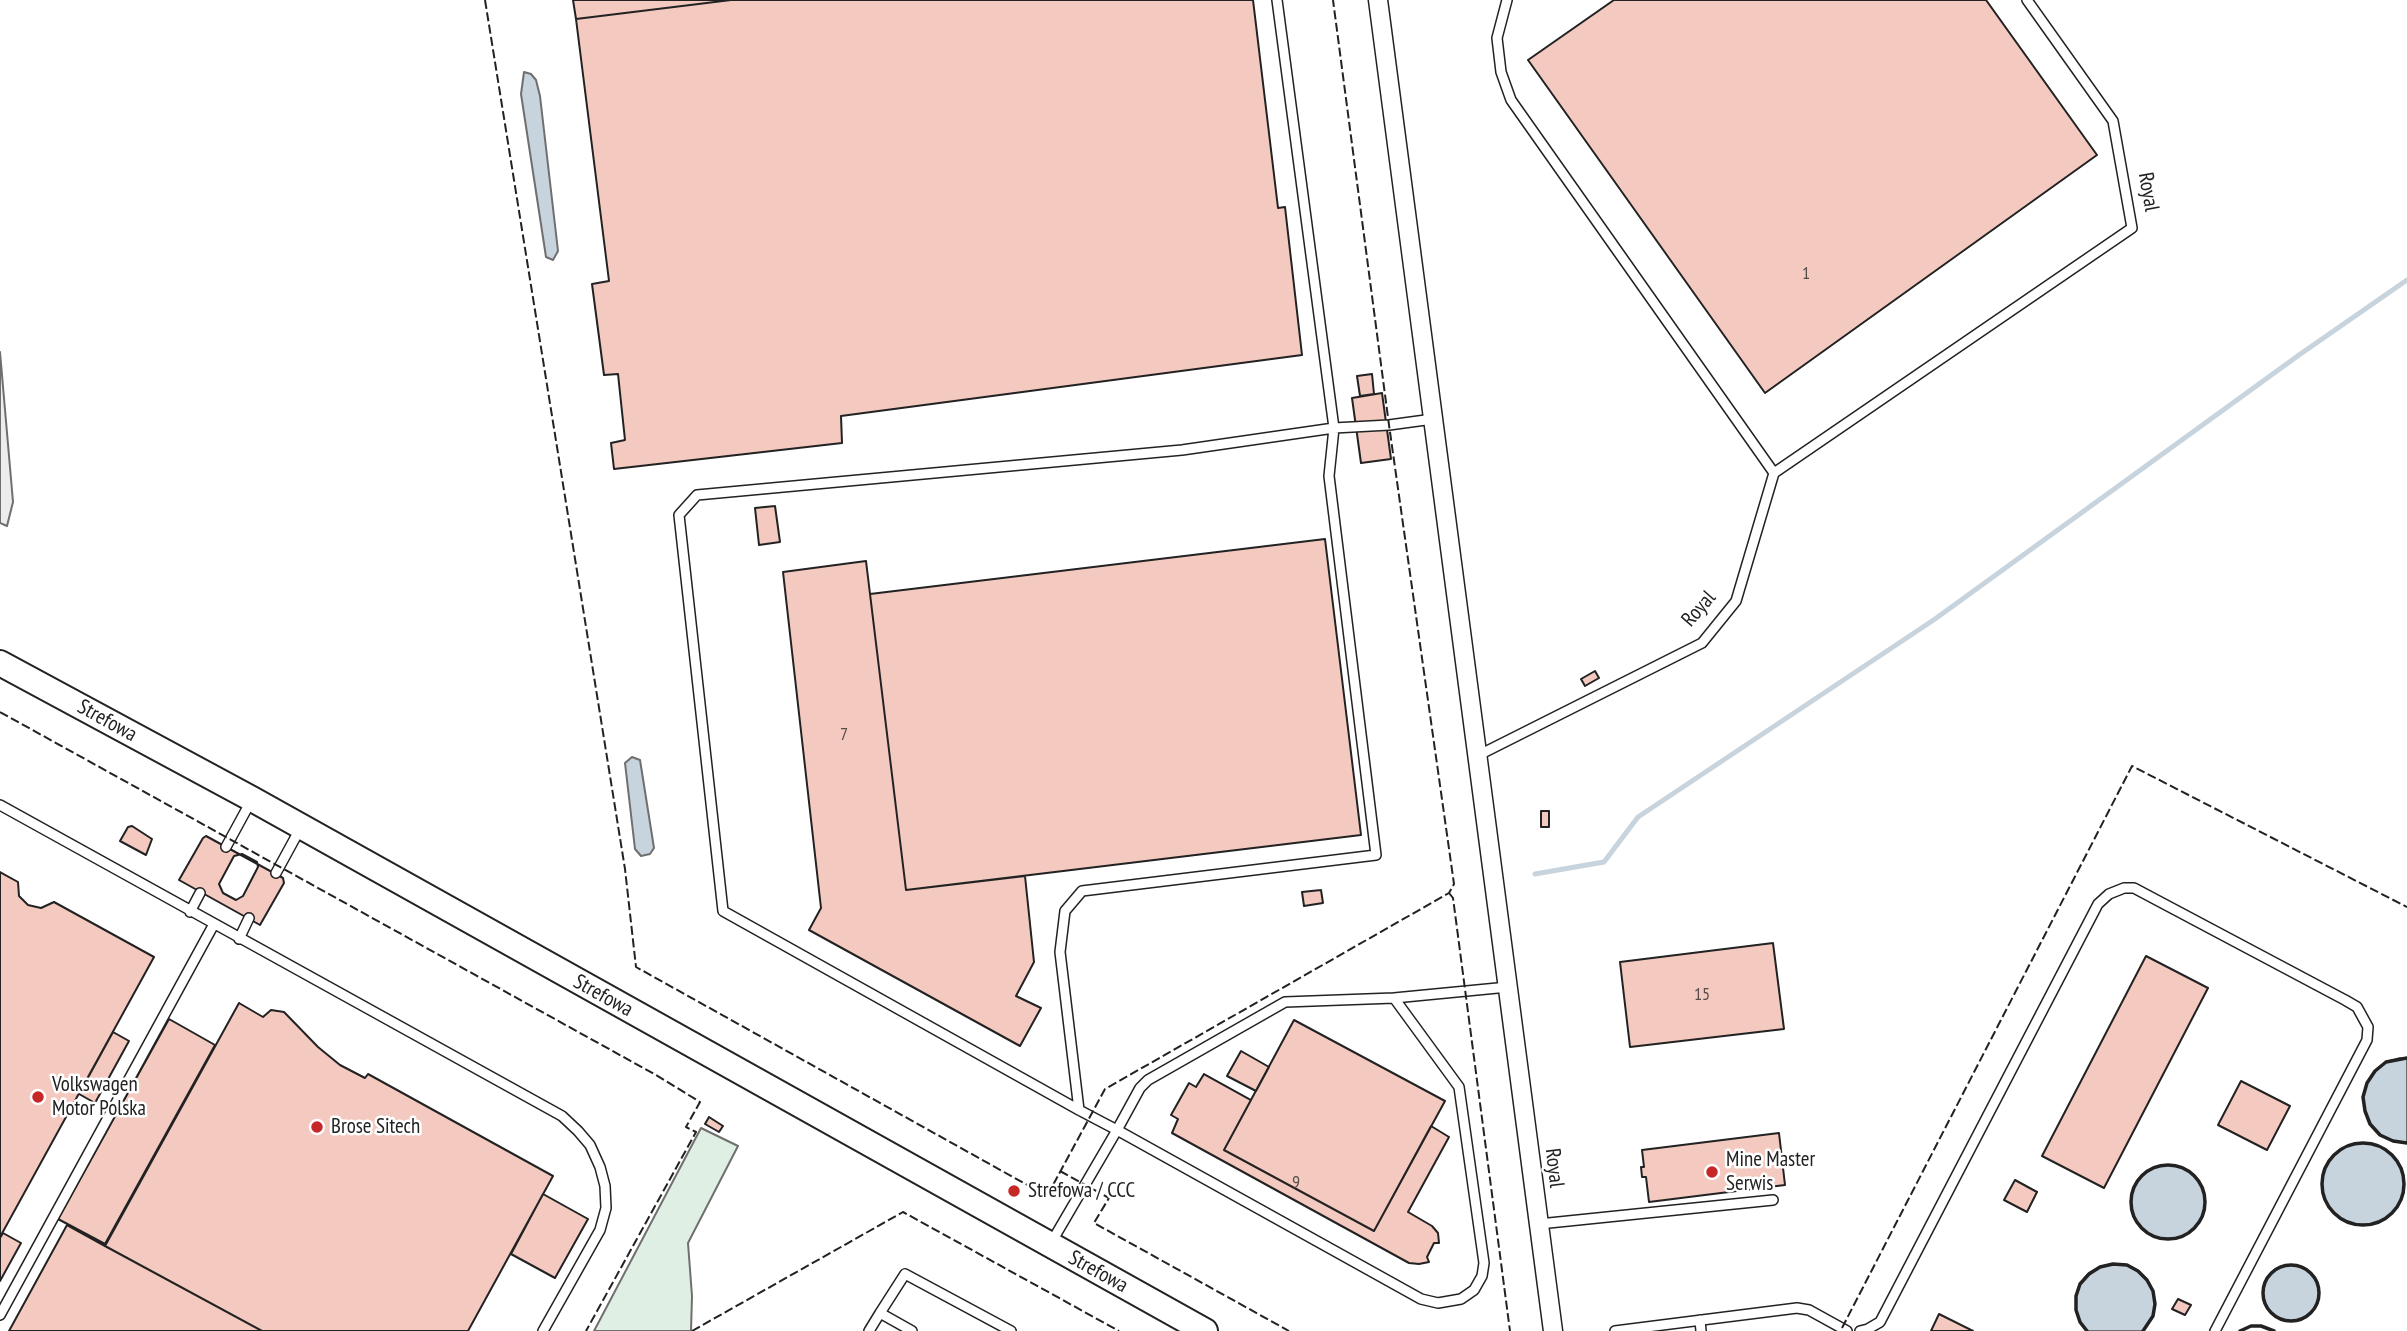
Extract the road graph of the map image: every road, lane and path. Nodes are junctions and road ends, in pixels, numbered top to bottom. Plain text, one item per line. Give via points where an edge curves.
1 (1277, 0) edge
2 (1378, 0) edge
3 (1507, 0) edge
4 (2027, 0) edge
5 (1433, 419) junction
6 (1334, 428) junction
7 (1774, 473) junction
8 (0, 663) edge
9 (1477, 756) junction
10 (252, 799) junction
11 (0, 805) edge
12 (301, 828) junction
13 (226, 847) dead end
14 (276, 873) dead end
15 (200, 893) dead end
16 (190, 912) junction
17 (249, 918) dead end
18 (214, 924) junction
19 (239, 939) junction
20 (1508, 988) junction
21 (1394, 998) junction
22 (1079, 1110) junction
23 (1117, 1130) junction
24 (1773, 1200) dead end
25 (1539, 1224) junction
26 (1050, 1245) junction
27 (880, 1313) junction
28 (0, 1315) edge
29 (1700, 1320) junction
30 (1199, 1330) edge
31 (543, 1331) edge
32 (869, 1331) edge
33 (912, 1331) edge
34 (1011, 1331) edge
35 (1553, 1331) edge
36 (1615, 1331) edge
37 (1701, 1331) edge
38 (1847, 1331) edge
39 (1860, 1331) edge
40 (2215, 1331) edge

1 - 6 lane
2 - 5 street
3 - 7 lane via 1497,38 1501,72 1511,100
4 - 7 lane, Royal via 2113,121 2132,228
5 - 6 lane
5 - 9 street
6 - 22 lane via 1329,476 1376,855 1082,891 1065,911 1060,951
6 - 22 lane via 1182,450 697,495 679,515 723,911
7 - 9 lane, Royal via 1736,601 1702,643
8 - 10 street, Strefowa
9 - 20 street, Royal
10 - 12 street, Strefowa
10 - 13 lane
11 - 16 lane
12 - 14 lane
12 - 26 street, Strefowa
15 - 16 lane
16 - 18 lane
17 - 19 lane
18 - 19 lane
18 - 28 lane
19 - 31 lane via 562,1116 590,1145 605,1186 606,1208 600,1230
20 - 21 lane
20 - 25 street, Royal
21 - 23 lane via 1285,1002 1148,1080
21 - 23 lane via 1459,1087 1484,1263 1474,1290 1461,1299 1438,1303 1421,1299
22 - 23 lane
23 - 26 lane
24 - 25 lane
25 - 35 street, Royal
26 - 30 street, Strefowa
27 - 32 lane
27 - 33 lane
27 - 34 lane via 905,1274
29 - 36 lane
29 - 37 lane
29 - 38 lane via 1797,1308
39 - 40 lane via 1880,1322 2098,904 2109,894 2134,888 2357,1007 2368,1027 2367,1040

